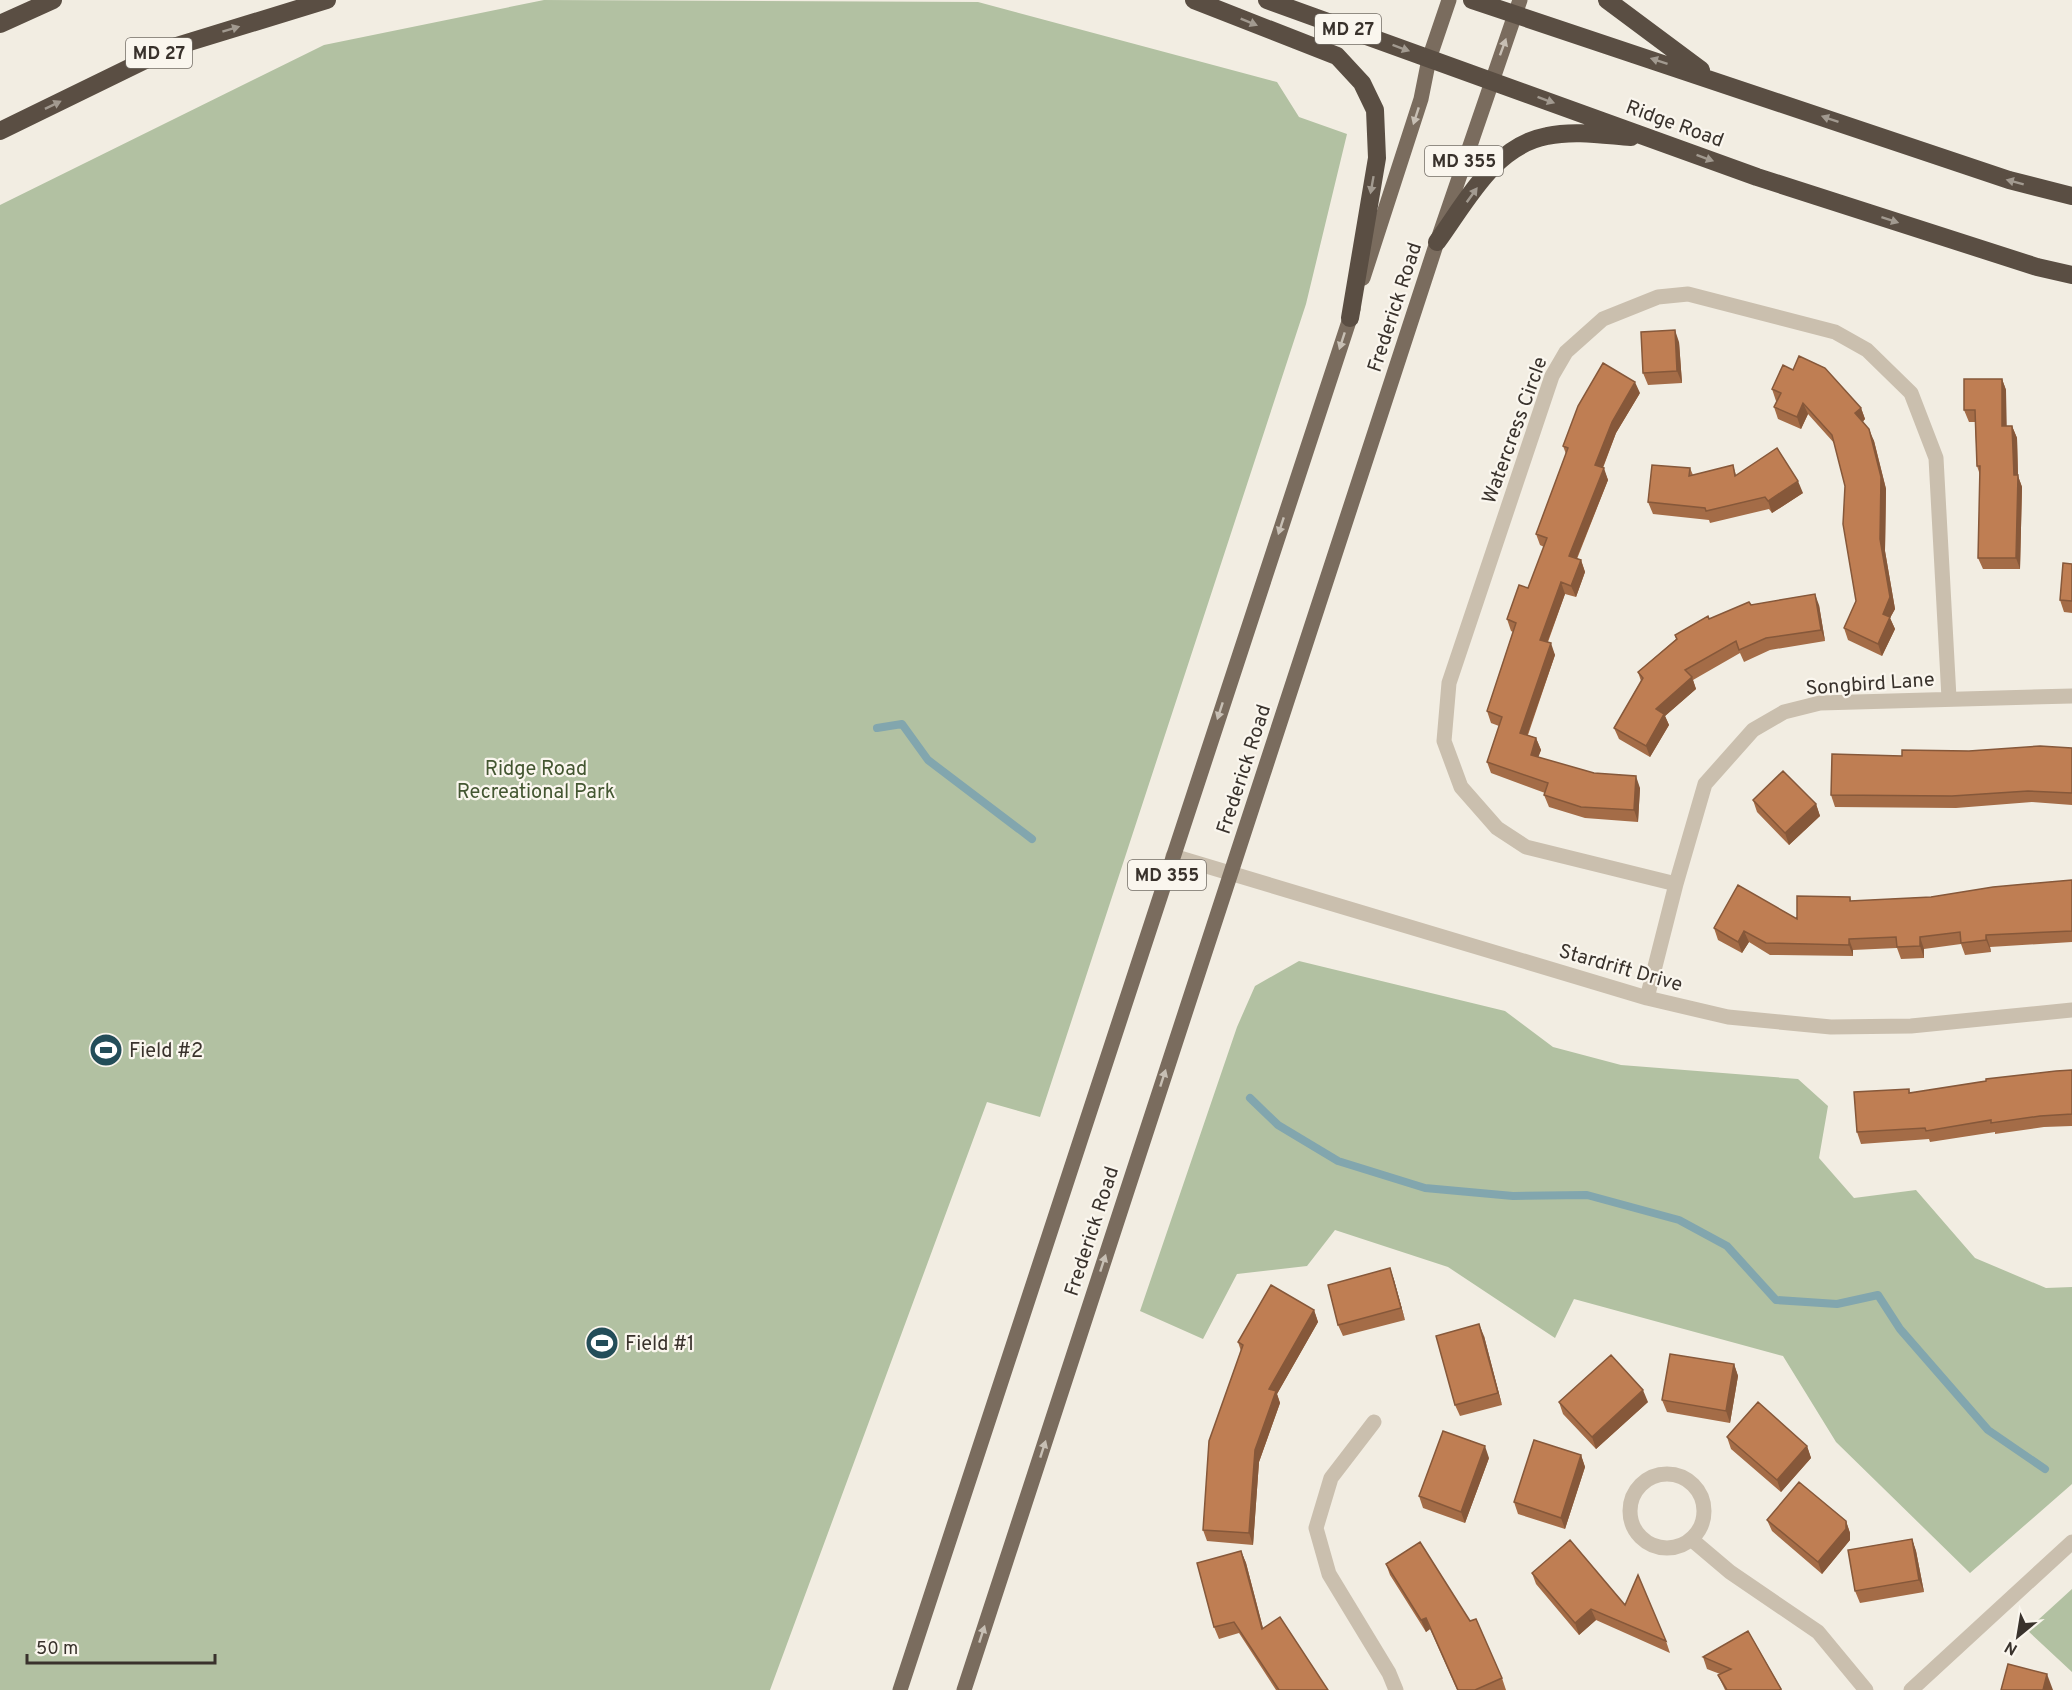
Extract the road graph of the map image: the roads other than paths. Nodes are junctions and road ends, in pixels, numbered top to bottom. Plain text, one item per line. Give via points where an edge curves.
1 (53, 0) edge
2 (327, 0) edge
3 (1194, 0) edge
4 (1267, 0) edge
5 (1449, 0) edge
6 (1472, 0) edge
7 (1607, 0) edge
8 (1518, 7) edge
9 (0, 24) edge
10 (1430, 59) junction
11 (1491, 79) junction
12 (1715, 80) junction
13 (0, 131) edge
14 (1650, 138) junction
15 (2072, 196) edge
16 (1437, 242) junction
17 (2072, 275) edge
18 (1350, 318) junction
19 (2072, 696) edge
20 (1949, 699) junction
21 (1173, 856) junction
22 (1230, 874) junction
23 (1676, 884) junction
24 (1647, 998) junction
25 (2072, 1010) edge
26 (1374, 1422) dead end
27 (1691, 1539) junction
28 (2072, 1542) edge
29 (900, 1690) edge
30 (964, 1690) edge
31 (1396, 1690) edge
32 (1866, 1690) edge
33 (1911, 1690) edge

1 - 9 highway
13 -> 2 highway, MD 27 via 170,48
3 -> 18 highway via 1337,56 1362,83 1375,110 1377,158
4 -> 10 highway, Ridge Road / MD 27
5 - 10 main road, Frederick Road / MD 355
6 - 8 highway
7 - 12 highway
11 -> 8 main road, Frederick Road / MD 355
12 -> 8 highway
10 - 11 highway, Ridge Road / MD 27
10 -> 18 main road, Frederick Road / MD 355 via 1421,99
11 -> 14 highway, Ridge Road
11 - 16 main road, Frederick Road / MD 355
15 -> 12 highway via 2009,180
16 -> 14 highway via 1492,166 1519,145 1557,135
14 -> 17 highway, Ridge Road via 1757,177
16 - 22 main road, Frederick Road / MD 355
18 -> 21 main road, Frederick Road / MD 355
19 - 20 street, Songbird Lane
20 - 23 street, Songbird Lane via 1820,703 1784,712 1753,730 1706,784
20 - 23 street, Watercress Circle via 1936,458 1911,393 1867,350 1835,332 1688,294 1658,297 1603,319 1566,352 1552,376 1449,683 1444,741 1461,787 1497,828 1526,847
21 - 22 street, Stardrift Drive
21 - 29 main road, Frederick Road / MD 355
22 - 24 street, Stardrift Drive
30 -> 22 main road, Frederick Road / MD 355
23 - 24 street, Songbird Lane
24 - 25 street, Stardrift Drive via 1728,1017 1831,1027 1911,1026
26 - 31 street via 1331,1478 1316,1528 1329,1574
27 - 27 street via 1699,1530 1704,1513 1701,1495 1694,1486 1672,1475 1649,1479 1640,1486 1630,1508 1636,1532 1651,1544 1669,1548
27 - 32 street via 1730,1572 1818,1632
28 - 33 street

